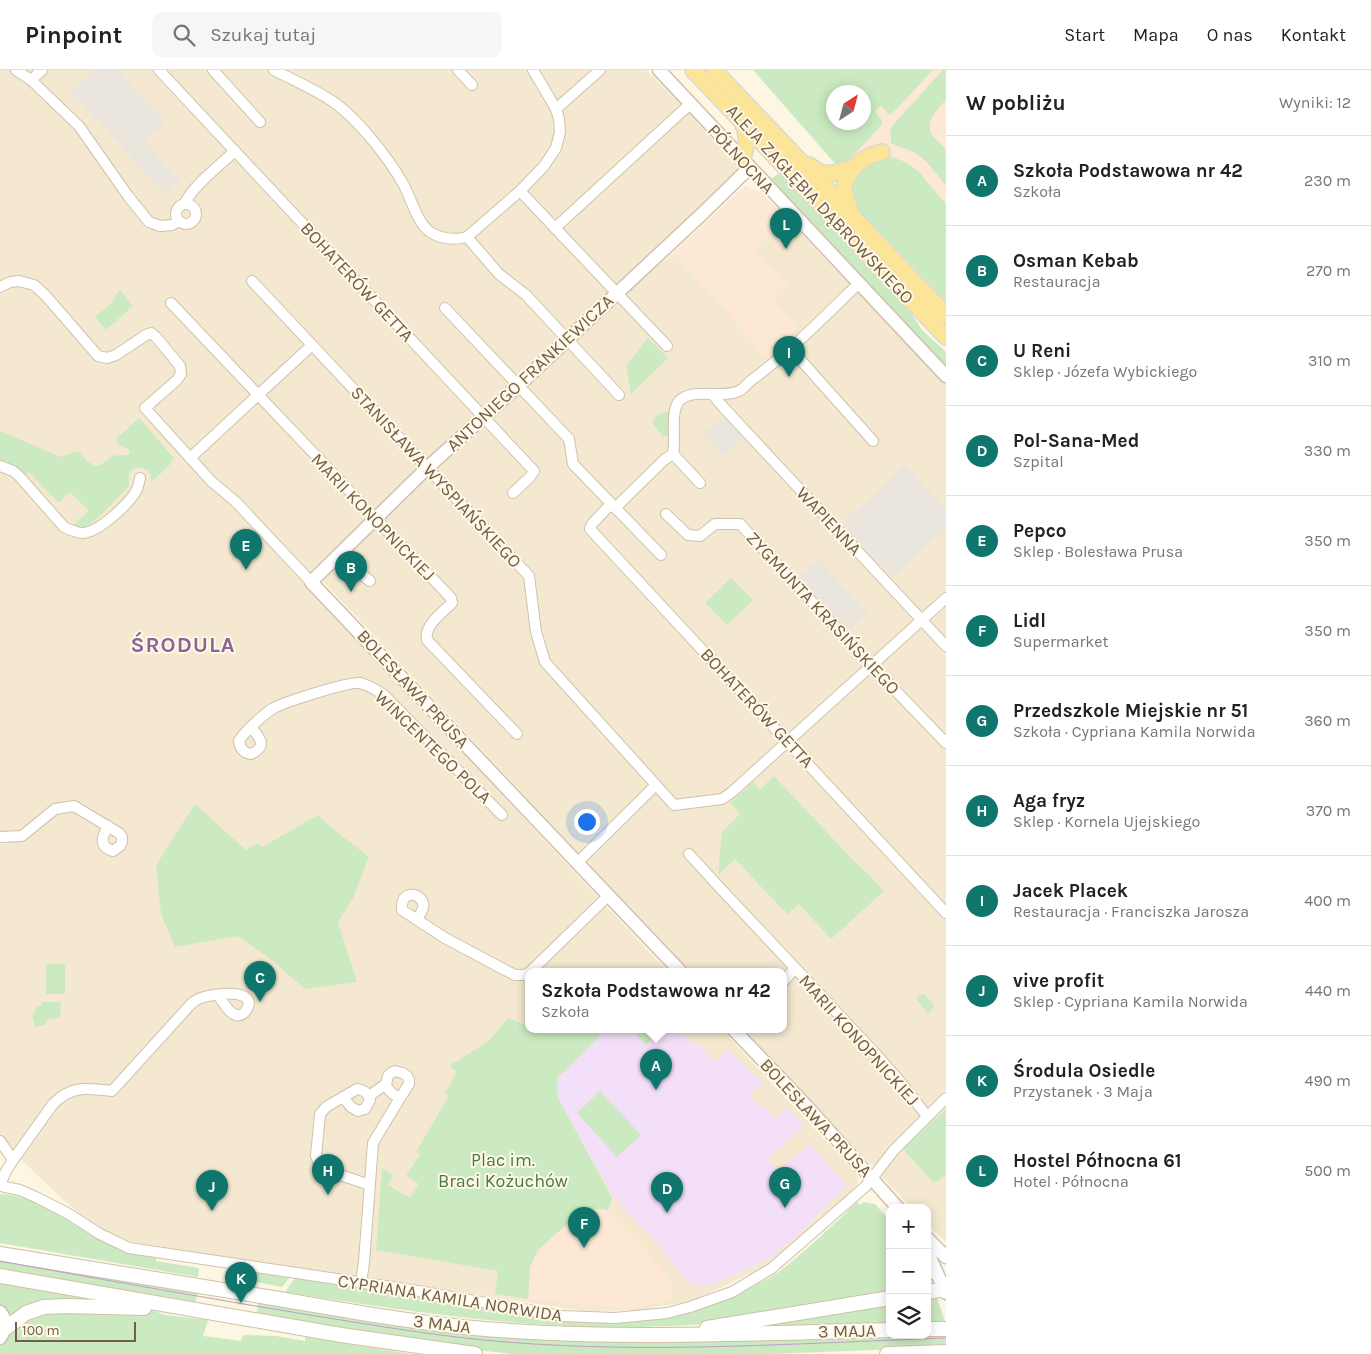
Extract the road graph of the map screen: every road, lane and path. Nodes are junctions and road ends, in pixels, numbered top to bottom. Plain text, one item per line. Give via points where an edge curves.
1 (16, 70) edge
2 (42, 70) edge
3 (159, 70) edge
4 (213, 70) edge
5 (274, 70) edge
6 (458, 70) edge
7 (533, 70) edge
8 (600, 70) edge
9 (659, 70) edge
10 (693, 70) edge
11 (714, 70) edge
12 (32, 80) junction
13 (472, 85) dead end
14 (690, 104) junction
15 (556, 109) junction
16 (741, 120) junction
17 (260, 122) dead end
18 (235, 151) junction
19 (769, 151) junction
20 (882, 152) dead end
21 (744, 162) junction
22 (800, 162) junction
23 (853, 168) junction
24 (520, 191) junction
25 (185, 204) junction
26 (854, 218) junction
27 (179, 221) junction
28 (555, 228) junction
29 (467, 237) junction
30 (252, 281) dead end
31 (859, 283) junction
32 (0, 287) edge
33 (617, 293) junction
34 (171, 303) dead end
35 (445, 308) dead end
36 (946, 315) edge
37 (946, 337) edge
38 (568, 338) junction
39 (312, 344) junction
40 (667, 346) dead end
41 (790, 348) junction
42 (946, 376) edge
43 (518, 386) junction
44 (258, 395) junction
45 (619, 395) dead end
46 (713, 395) junction
47 (483, 417) junction
48 (873, 441) dead end
49 (673, 454) junction
50 (190, 458) junction
51 (0, 466) edge
52 (427, 468) junction
53 (140, 478) dead end
54 (700, 482) dead end
55 (513, 493) dead end
56 (613, 506) junction
57 (666, 514) dead end
58 (375, 519) junction
59 (343, 552) junction
60 (661, 555) dead end
61 (370, 581) dead end
62 (311, 582) junction
63 (946, 598) edge
64 (922, 620) junction
65 (946, 646) edge
66 (871, 666) junction
67 (251, 727) dead end
68 (516, 734) dead end
69 (788, 742) junction
70 (946, 743) edge
71 (656, 785) junction
72 (502, 815) dead end
73 (108, 826) dead end
74 (0, 836) edge
75 (689, 854) dead end
76 (577, 864) junction
77 (608, 896) junction
78 (946, 913) edge
79 (417, 919) dead end
80 (534, 968) edge
81 (677, 968) edge
82 (795, 968) junction
83 (525, 975) edge
84 (787, 977) edge
85 (218, 995) dead end
86 (737, 1033) edge
87 (386, 1084) junction
88 (369, 1096) junction
89 (343, 1097) junction
90 (400, 1098) junction
91 (946, 1098) edge
92 (927, 1116) junction
93 (0, 1141) edge
94 (13, 1160) junction
95 (872, 1179) junction
96 (370, 1184) junction
97 (0, 1185) edge
98 (894, 1204) edge
99 (931, 1242) edge
100 (0, 1254) edge
101 (946, 1256) edge
102 (931, 1259) edge
103 (0, 1276) edge
104 (361, 1283) junction
105 (946, 1291) edge
106 (931, 1292) edge
107 (886, 1299) edge
108 (175, 1306) junction
109 (0, 1312) edge
110 (931, 1329) edge
111 (946, 1329) edge
112 (886, 1330) edge
113 (3, 1333) edge
114 (674, 1335) junction
115 (946, 1352) edge
116 (475, 1354) edge
117 (888, 1354) edge

1 - 12 street
2 - 12 street
3 - 18 street, BOHATERÓW GETTA
4 - 17 street
5 - 29 street via 332,101 354,120 402,182 423,226 440,236 456,240
6 - 13 street
7 - 15 street
8 - 15 street
9 - 14 street, PÓŁNOCNA
10 - 16 main road, ALEJA ZAGŁĘBIA DĄBROWSKIEGO
11 - 22 main road, ALEJA ZAGŁĘBIA DĄBROWSKIEGO
12 - 27 street via 79,126 149,222 160,226
14 - 21 street, PÓŁNOCNA
14 - 28 street
15 - 24 street via 560,132 556,148
16 - 19 main road, ALEJA ZAGŁĘBIA DĄBROWSKIEGO
16 - 21 main road via 747,137
18 - 25 street via 208,175
18 - 47 street, BOHATERÓW GETTA
19 - 21 main road via 756,153
19 - 37 main road, ALEJA ZAGŁĘBIA DĄBROWSKIEGO
20 - 23 main road
21 - 31 street, PÓŁNOCNA
21 - 33 street, ANTONIEGO FRANKIEWICZA via 744,173
22 - 23 main road via 830,174
22 - 26 main road, ALEJA ZAGŁĘBIA DĄBROWSKIEGO
23 - 26 main road via 843,184
24 - 28 street
24 - 29 street
25 - 27 street via 177,208
25 - 27 street via 193,207 196,215 187,223
26 - 36 main road, ALEJA ZAGŁĘBIA DĄBROWSKIEGO
28 - 33 street
29 - 38 street via 499,274 526,295
30 - 39 street, STANISŁAWA WYSPIAŃSKIEGO
31 - 41 street
31 - 42 street, PÓŁNOCNA
32 - 50 street, BOLESŁAWA PRUSA via 19,281 34,285 98,356 116,355 151,333 156,337 180,366 181,374 145,408
33 - 38 street, ANTONIEGO FRANKIEWICZA
33 - 40 street
34 - 44 street, MARII KONOPNICKIEJ
35 - 43 street
38 - 43 street, ANTONIEGO FRANKIEWICZA
38 - 45 street
39 - 44 street
39 - 52 street, STANISŁAWA WYSPIAŃSKIEGO
41 - 46 street via 742,389
41 - 48 street
43 - 47 street, ANTONIEGO FRANKIEWICZA
43 - 56 street via 569,438 572,464
44 - 50 street
44 - 58 street, MARII KONOPNICKIEJ
46 - 49 street via 692,394 678,402
46 - 64 street, WAPIENNA
47 - 52 street, ANTONIEGO FRANKIEWICZA
47 - 55 street, BOHATERÓW GETTA via 534,471
49 - 54 street
49 - 56 street
50 - 62 street, BOLESŁAWA PRUSA
51 - 53 street via 19,476 64,526 82,533 100,527 112,517 137,491
52 - 58 street, ANTONIEGO FRANKIEWICZA
52 - 71 street, STANISŁAWA WYSPIAŃSKIEGO via 529,576 536,632 545,662
56 - 60 street
56 - 69 street, BOHATERÓW GETTA via 590,529
57 - 66 street, ZYGMUNTA KRASIŃSKIEGO via 688,535 700,536 715,524 740,524
58 - 59 street, ANTONIEGO FRANKIEWICZA
58 - 68 street, MARII KONOPNICKIEJ via 451,598 452,604 428,627 427,640
59 - 61 street via 354,569
59 - 62 street, ANTONIEGO FRANKIEWICZA
62 - 76 street, BOLESŁAWA PRUSA
63 - 64 street
64 - 65 street, WAPIENNA
64 - 66 street
66 - 69 street
66 - 70 street, ZYGMUNTA KRASIŃSKIEGO
67 - 72 street, WINCENTEGO POLA via 272,709 286,703 338,686 358,683 371,687 384,695
69 - 71 street, STANISŁAWA WYSPIAŃSKIEGO via 722,799 674,805
69 - 78 street, BOHATERÓW GETTA
71 - 76 street
73 - 74 street via 74,806 55,809 22,836
75 - 82 street, MARII KONOPNICKIEJ
76 - 77 street, BOLESŁAWA PRUSA
77 - 80 street
77 - 81 street, BOLESŁAWA PRUSA
79 - 83 street via 505,970
82 - 84 street
82 - 92 street, MARII KONOPNICKIEJ via 874,1052
85 - 94 street, CYPRIANA KAMILA NORWIDA via 191,1004 112,1091 81,1089 60,1096
86 - 95 street, BOLESŁAWA PRUSA
87 - 88 street
87 - 90 street
87 - 90 street via 388,1076 395,1071 407,1076 409,1084
88 - 89 street via 357,1089
88 - 89 street via 368,1106 359,1111 354,1110
89 - 96 street via 320,1114 316,1156 325,1170
90 - 96 street via 373,1143
91 - 92 street, CYPRIANA KAMILA NORWIDA
92 - 95 street, CYPRIANA KAMILA NORWIDA
93 - 94 street
94 - 97 street, CYPRIANA KAMILA NORWIDA
95 - 98 street, BOLESŁAWA PRUSA
95 - 104 street, CYPRIANA KAMILA NORWIDA via 772,1268 732,1292 667,1313 615,1318 562,1316
96 - 104 street
97 - 104 street, CYPRIANA KAMILA NORWIDA via 38,1198 129,1248
99 - 101 street
100 - 114 main road, 3 MAJA via 437,1324 566,1335
102 - 105 street
103 - 108 main road, 3 MAJA
105 - 106 main road
107 - 114 main road
108 - 113 main road via 44,1307 30,1311
108 - 116 main road, 3 MAJA
109 - 113 street via 5,1318
110 - 111 main road
112 - 114 main road, 3 MAJA
115 - 117 main road, 3 MAJA

